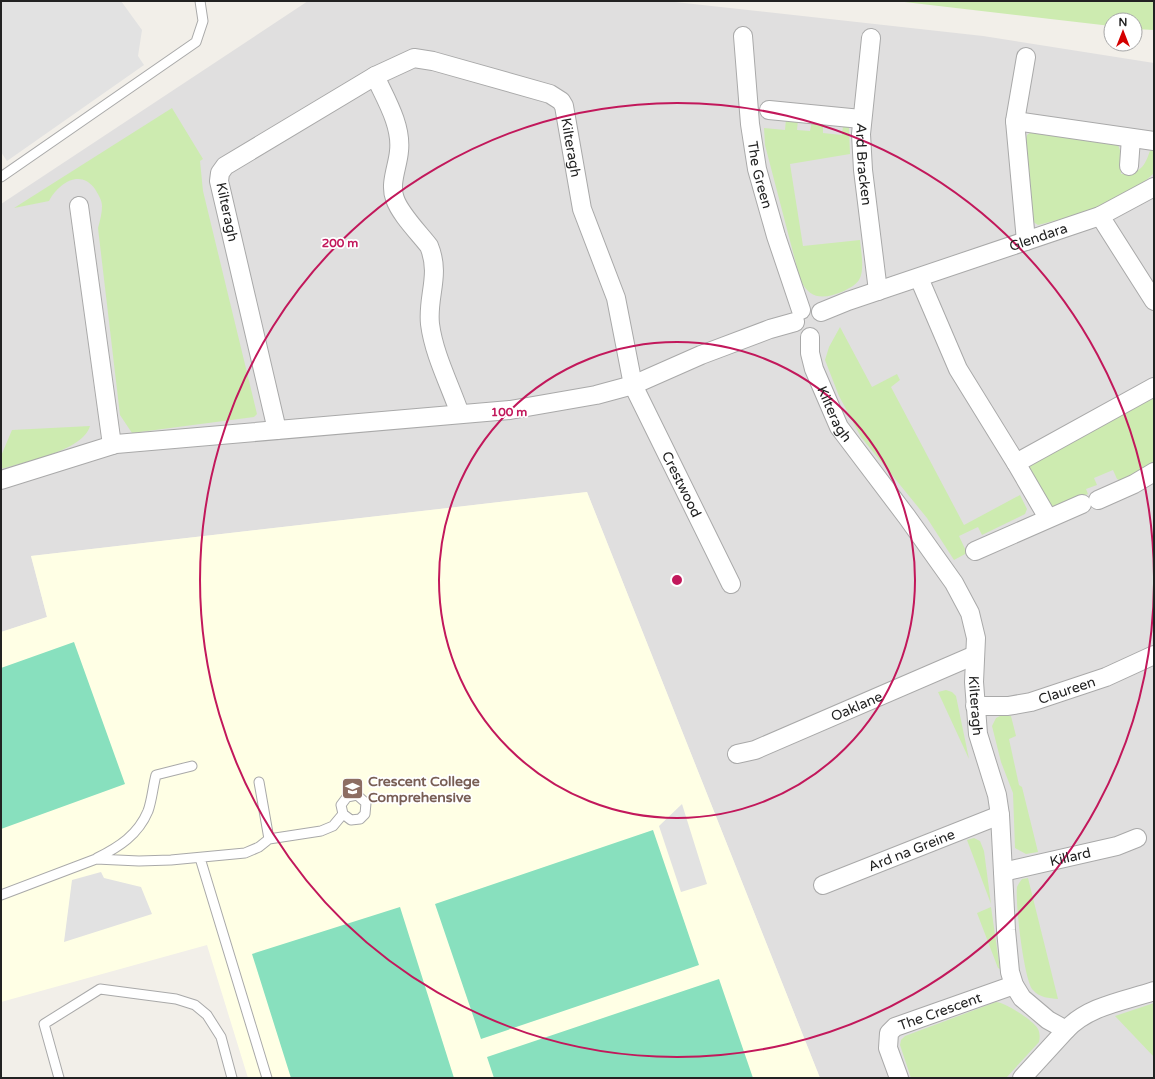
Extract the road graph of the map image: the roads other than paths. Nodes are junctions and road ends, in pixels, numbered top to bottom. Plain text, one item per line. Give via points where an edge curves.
1 (200, 1) edge
2 (742, 36) dead end
3 (871, 38) dead end
4 (1026, 57) dead end
5 (375, 76) junction
6 (769, 110) dead end
7 (861, 119) junction
8 (1015, 121) junction
9 (1132, 138) junction
10 (1154, 141) edge
11 (1129, 166) dead end
12 (1, 177) edge
13 (1154, 187) edge
14 (79, 206) dead end
15 (1100, 216) junction
16 (1026, 241) junction
17 (919, 278) junction
18 (878, 292) junction
19 (1154, 301) edge
20 (821, 312) junction
21 (798, 316) junction
22 (810, 337) junction
23 (633, 384) junction
24 (1154, 387) edge
25 (460, 414) junction
26 (277, 430) junction
27 (112, 445) junction
28 (1016, 463) junction
29 (1154, 472) edge
30 (1, 480) edge
31 (1048, 518) junction
32 (974, 550) dead end
33 (731, 584) dead end
34 (975, 655) junction
35 (1154, 655) edge
36 (975, 706) junction
37 (737, 754) dead end
38 (192, 766) dead end
39 (259, 782) dead end
40 (343, 814) dead end
41 (1000, 816) junction
42 (269, 838) junction
43 (1137, 838) dead end
44 (200, 858) junction
45 (96, 859) junction
46 (1003, 872) junction
47 (823, 885) dead end
48 (1, 895) edge
49 (1014, 985) junction
50 (1154, 991) edge
51 (1066, 1030) junction
52 (59, 1078) edge
53 (232, 1078) edge
54 (267, 1078) edge
55 (899, 1078) edge
56 (1022, 1078) edge

1 - 12 lane via 203,21 196,42
2 - 21 street, The Green via 757,169
3 - 7 street, Ard Bracken
4 - 8 street
5 - 23 street, Kilteragh via 407,60 420,58 550,94 561,100 567,117 582,209 616,298
5 - 25 street via 392,113 399,140 393,188 395,199 432,253 435,283 430,311 432,333
5 - 26 street, Kilteragh via 232,161 220,173 219,181
6 - 7 street
7 - 18 street, Ard Bracken via 862,169
8 - 9 street
8 - 16 street
9 - 10 street
9 - 11 street
13 - 15 street, Glendara
14 - 27 street
15 - 16 street, Glendara
15 - 19 street
16 - 17 street, Glendara
17 - 18 street, Glendara
17 - 28 street via 958,369
18 - 20 street, Glendara
20 - 21 street via 810,307
20 - 22 street via 825,321 822,330
21 - 22 street via 798,331
21 - 23 street
22 - 34 street, Kilteragh via 814,369 839,427 954,583 974,624
23 - 25 street via 564,402
23 - 33 street, Crestwood
24 - 28 street
25 - 26 street
26 - 27 street
27 - 30 street
28 - 31 street
29 - 31 street via 1134,484
31 - 32 street
34 - 36 street, Kilteragh
34 - 37 street, Oaklane via 755,750
35 - 36 street, Claureen via 1106,677 1031,702 1008,706
36 - 41 street, Kilteragh via 978,734 997,794
38 - 45 lane via 156,775 148,811 134,833 118,847
39 - 42 lane
40 - 42 lane via 333,826 320,831
41 - 46 street, Kilteragh
41 - 47 street, Ard na Greine
42 - 44 lane via 259,847 245,853
43 - 46 street, Killard via 1117,846
44 - 45 lane via 139,861
44 - 54 lane
45 - 48 lane
46 - 49 street, Kilteragh via 1010,972
49 - 51 street, Kilteragh via 1032,1008
49 - 55 street, The Crescent via 895,1027 890,1033 888,1048
50 - 51 street via 1098,1009 1072,1023
51 - 56 street
52 - 53 lane via 44,1024 100,989 176,999 195,1005 207,1015 221,1037

